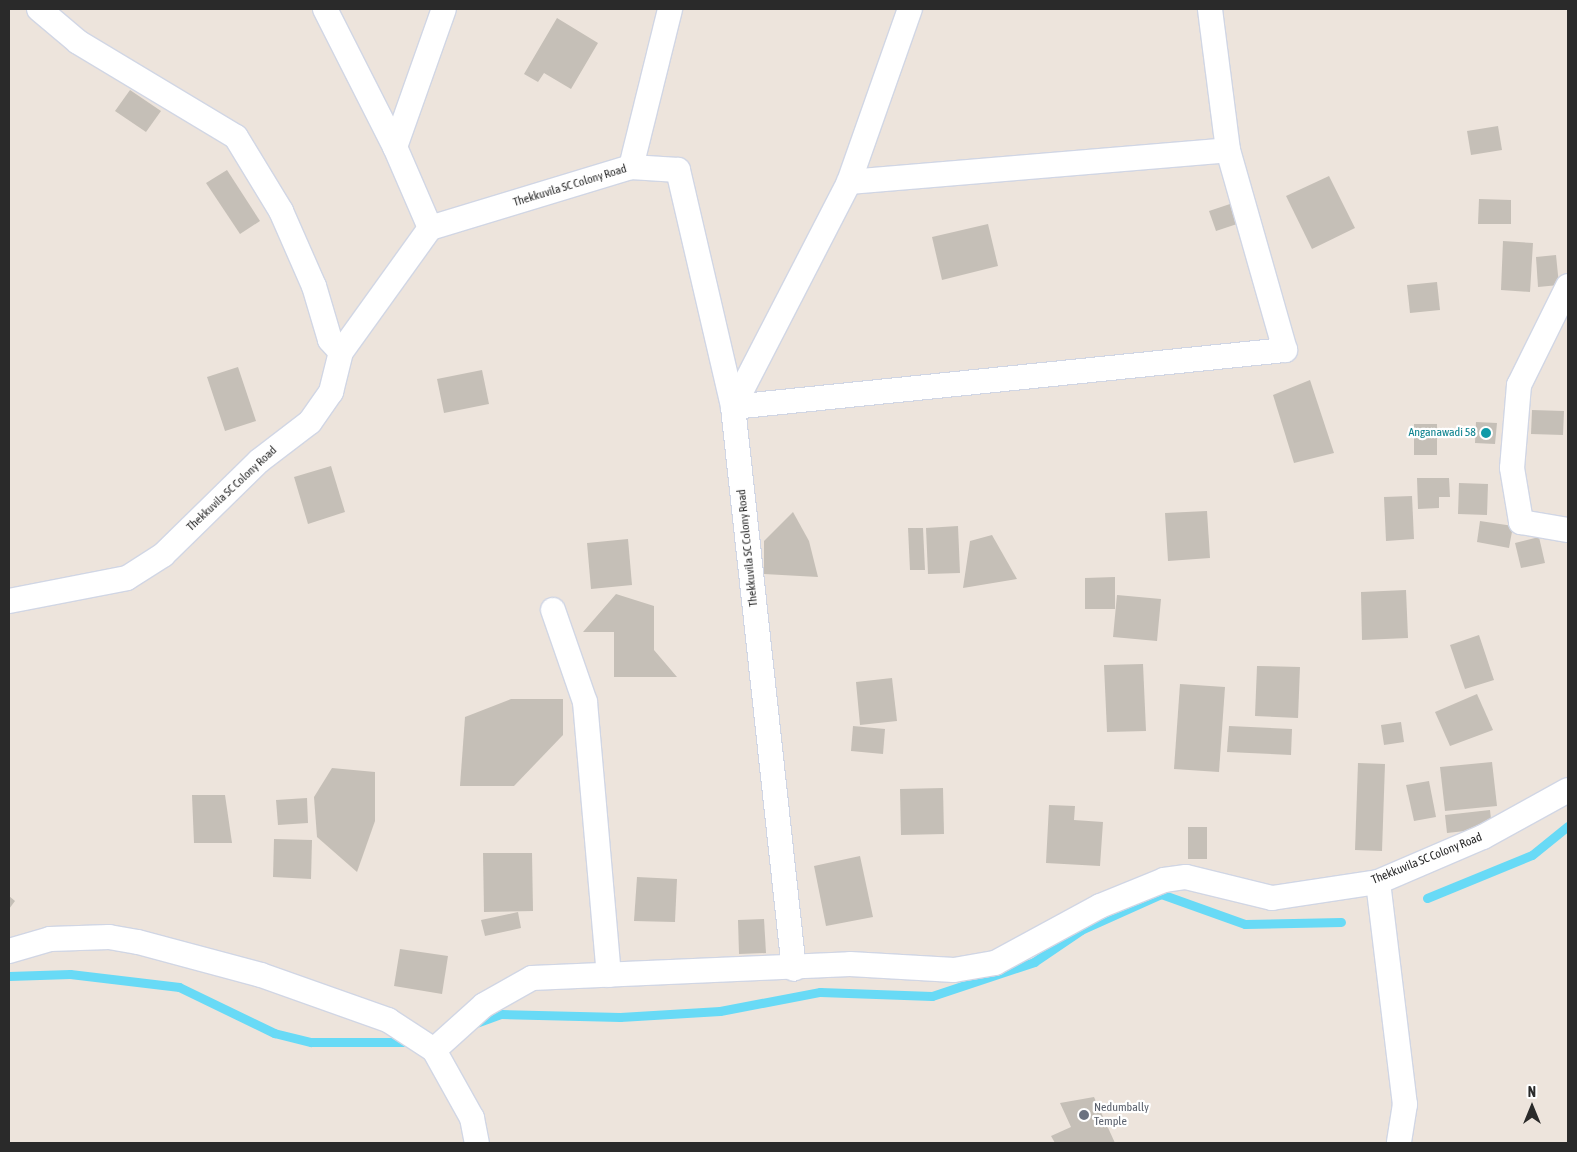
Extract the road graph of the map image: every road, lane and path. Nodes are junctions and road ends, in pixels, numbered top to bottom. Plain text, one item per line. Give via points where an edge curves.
1 (39, 9) edge
2 (325, 9) edge
3 (444, 9) edge
4 (670, 9) edge
5 (910, 9) edge
6 (1210, 9) edge
7 (395, 147) junction
8 (1228, 150) junction
9 (631, 167) junction
10 (849, 182) junction
11 (430, 228) junction
12 (1568, 286) edge
13 (341, 352) junction
14 (733, 407) junction
15 (1568, 530) edge
16 (9, 602) edge
17 (553, 610) dead end
18 (1568, 790) edge
19 (1378, 882) junction
20 (9, 951) edge
21 (794, 969) junction
22 (609, 975) junction
23 (434, 1050) junction
24 (477, 1143) edge
25 (1399, 1143) edge

1 - 13 street via 78,42 236,137 281,211 314,286 330,340
2 - 7 street
3 - 7 street
4 - 9 street
5 - 10 street
6 - 8 street
7 - 11 street
8 - 10 street
8 - 14 street via 1285,350
9 - 11 street, Thekkuvila SC Colony Road
9 - 14 street, Thekkuvila SC Colony Road via 678,170
10 - 14 street
11 - 13 street, Thekkuvila SC Colony Road
12 - 15 street via 1519,385 1512,468 1521,522
13 - 16 street, Thekkuvila SC Colony Road via 331,392 310,422 259,461 163,555 127,578
14 - 21 street, Thekkuvila SC Colony Road
17 - 22 street via 585,702
18 - 19 street, Thekkuvila SC Colony Road via 1483,837
19 - 21 street, Thekkuvila SC Colony Road via 1272,898 1186,877 1164,880 1100,906 995,963 954,970 850,964
19 - 25 street via 1405,1104
20 - 23 street via 50,939 109,937 138,942 262,975 388,1020
21 - 22 street, Thekkuvila SC Colony Road
22 - 23 street, Thekkuvila SC Colony Road via 532,978 484,1005
23 - 24 street via 472,1118

